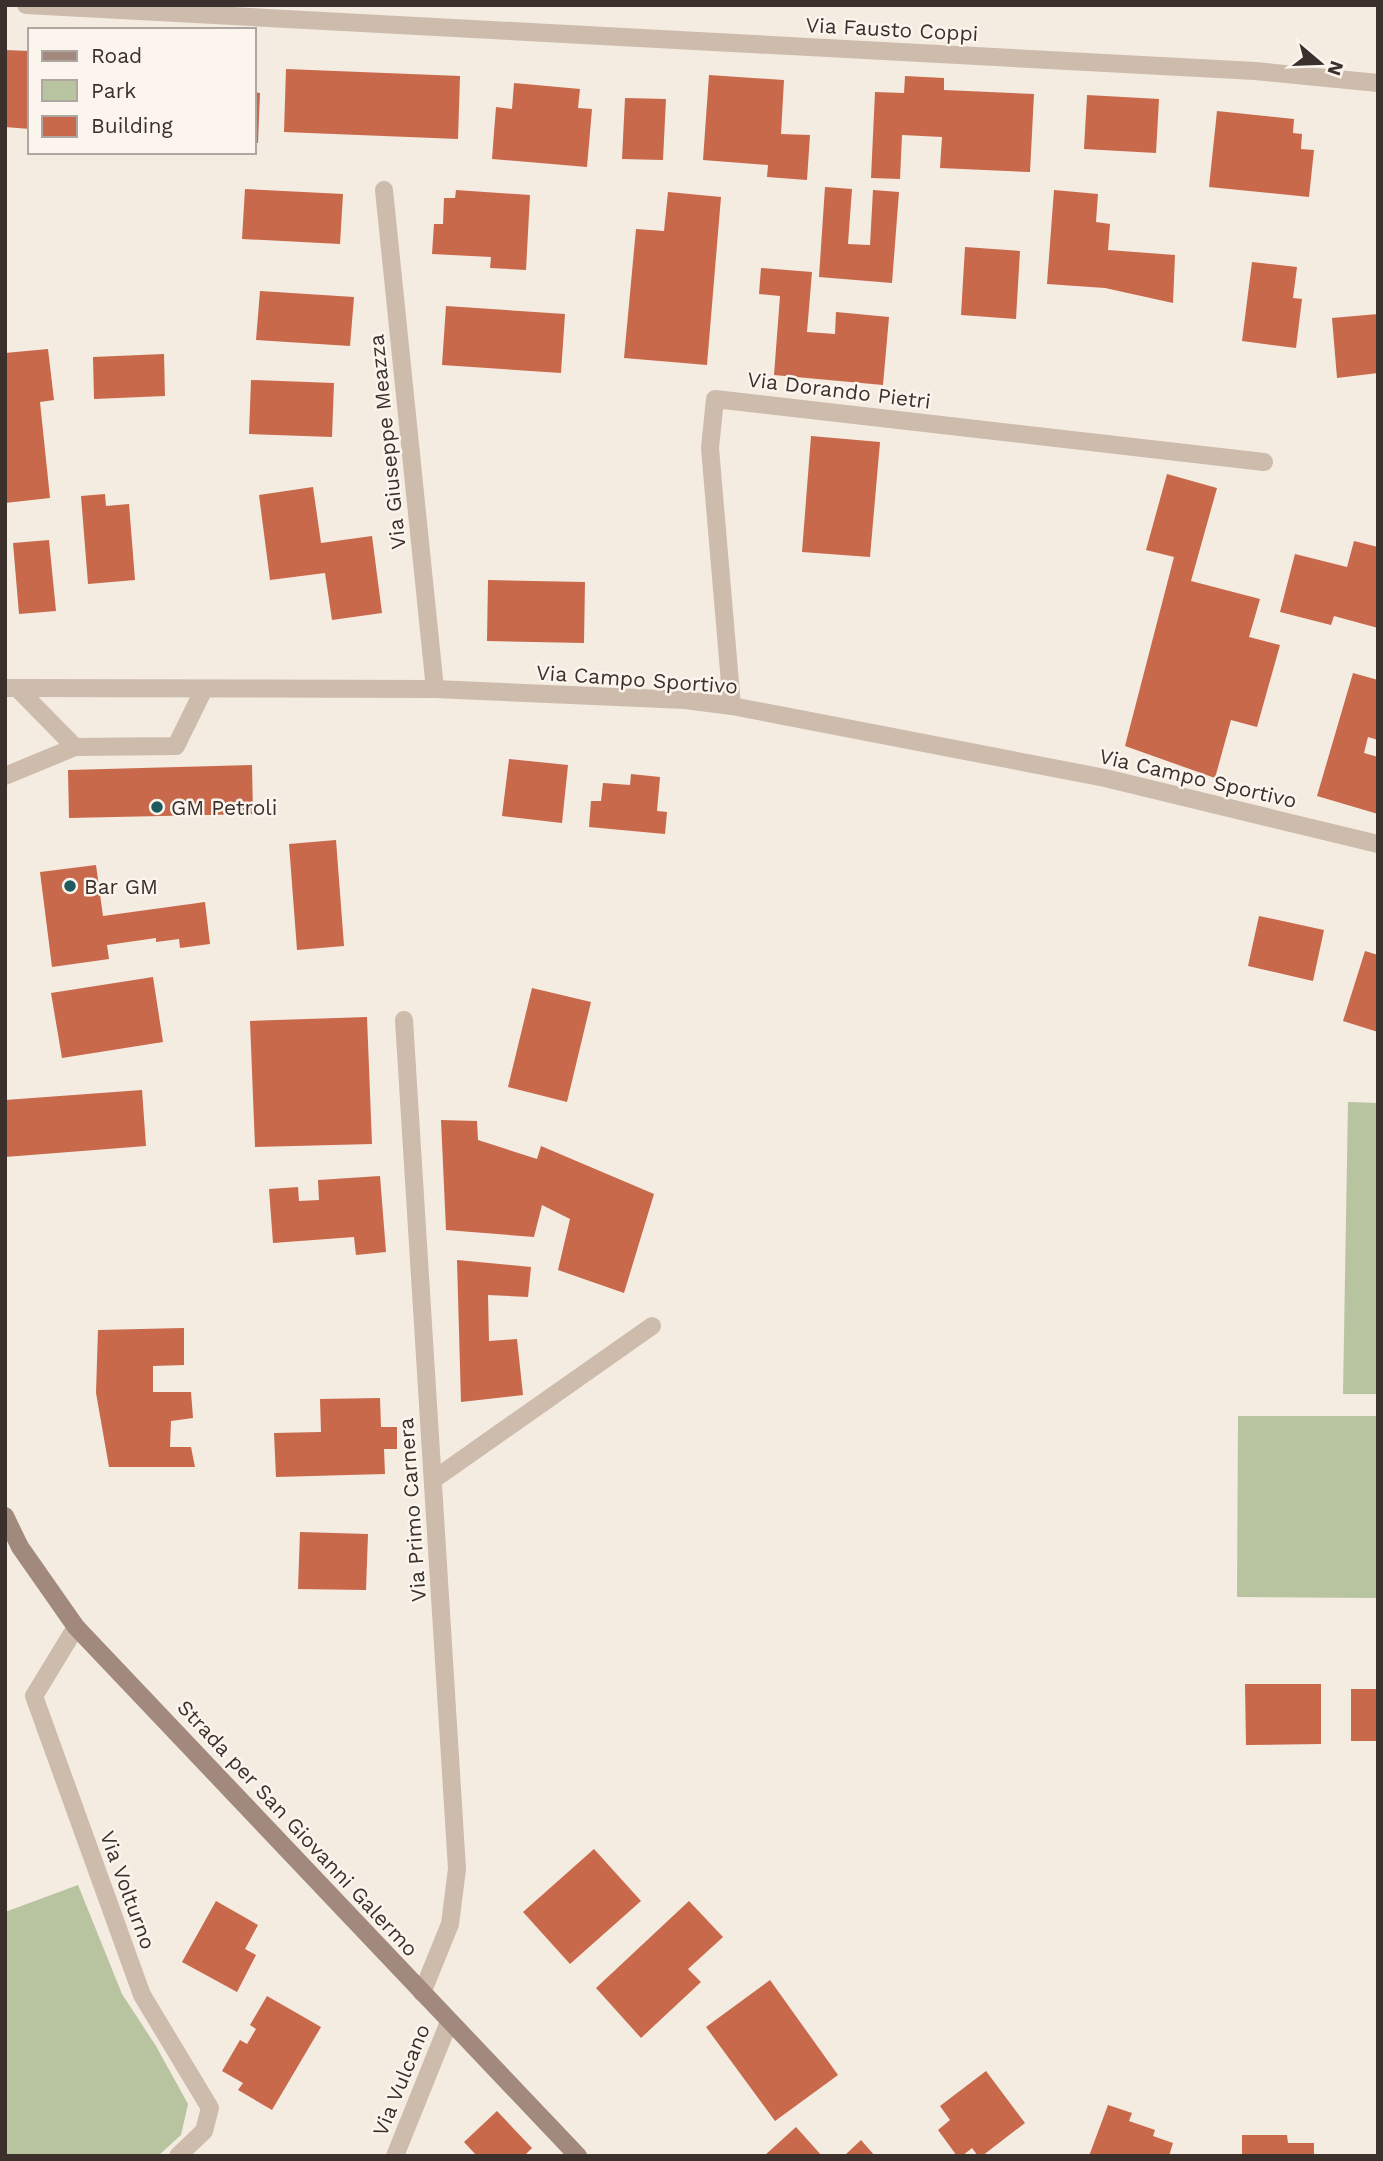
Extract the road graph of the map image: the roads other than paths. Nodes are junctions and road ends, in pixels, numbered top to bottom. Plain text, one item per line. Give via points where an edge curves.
1 (26, 5) edge
2 (1378, 83) edge
3 (384, 191) dead end
4 (1264, 462) dead end
5 (11, 688) edge
6 (204, 689) junction
7 (435, 689) junction
8 (732, 706) junction
9 (75, 747) junction
10 (5, 776) edge
11 (1378, 844) edge
12 (404, 1020) dead end
13 (652, 1326) dead end
14 (433, 1480) junction
15 (5, 1516) edge
16 (76, 1627) junction
17 (422, 1993) junction
18 (449, 2022) junction
19 (177, 2156) edge
20 (395, 2156) edge
21 (578, 2156) edge

1 - 2 street, Via Fausto Coppi via 1255,71
3 - 7 street, Via Giuseppe Meazza
4 - 8 street, Via Dorando Pietri via 715,399 710,447
5 - 6 street, Via Campo Sportivo
5 - 9 street
6 - 7 street, Via Campo Sportivo
6 - 9 street via 176,746
7 - 8 street, Via Campo Sportivo
8 - 11 street, Via Campo Sportivo via 1105,778
9 - 10 street
12 - 14 street, Via Primo Carnera
13 - 14 street
14 - 17 street, Via Primo Carnera via 457,1869 450,1924
15 - 16 main road, Strada per San Giovanni Galermo via 20,1547
16 - 17 main road, Strada per San Giovanni Galermo
16 - 19 street, Via Volturno via 34,1696 142,1995 210,2108 204,2131
17 - 18 main road, Strada per San Giovanni Galermo
18 - 20 street, Via Vulcano
18 - 21 main road, Strada per San Giovanni Galermo

